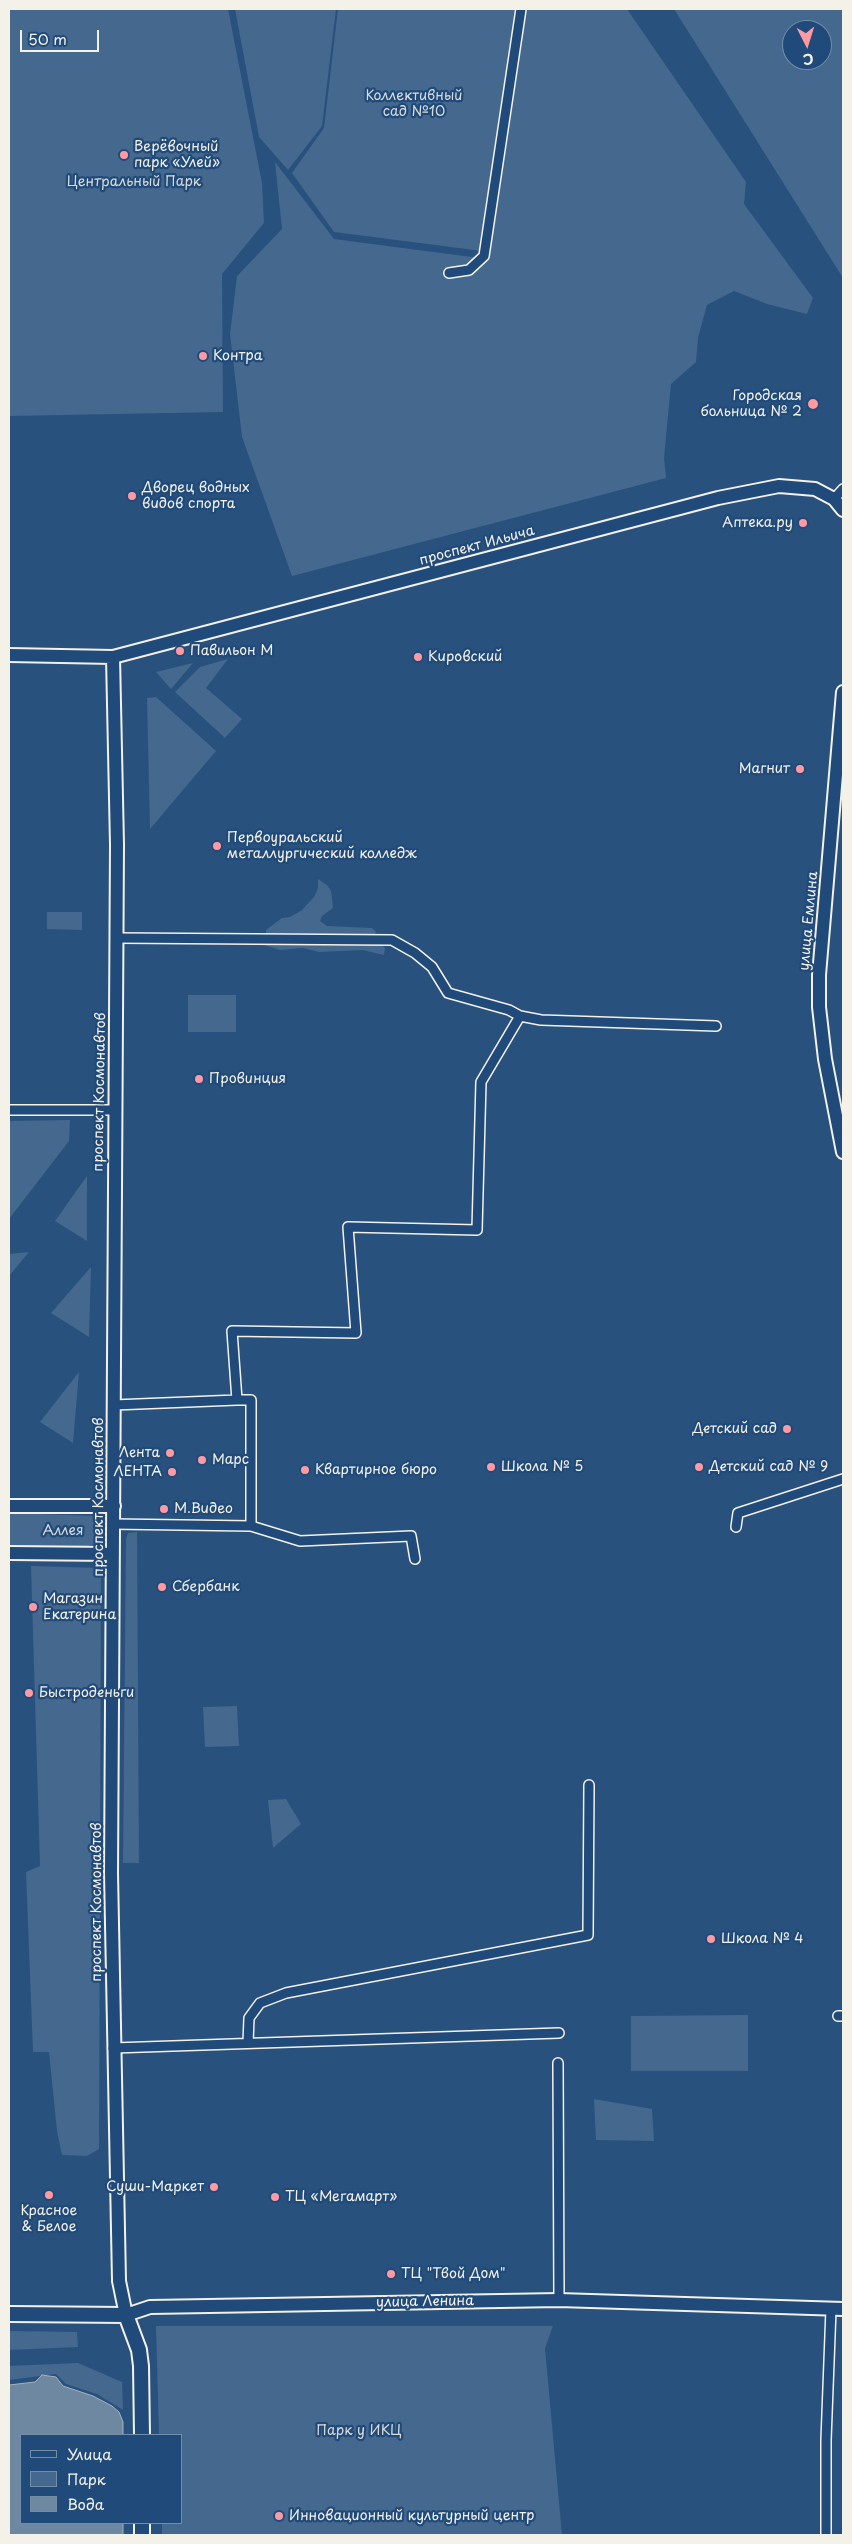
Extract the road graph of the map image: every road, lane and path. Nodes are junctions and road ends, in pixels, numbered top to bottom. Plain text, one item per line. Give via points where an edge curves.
1 (521, 9) edge
2 (448, 273) dead end
3 (843, 489) edge
4 (834, 499) junction
5 (843, 510) edge
6 (9, 654) edge
7 (113, 657) junction
8 (843, 692) edge
9 (116, 938) junction
10 (520, 1016) junction
11 (716, 1026) dead end
12 (9, 1110) edge
13 (116, 1110) junction
14 (843, 1152) edge
15 (237, 1400) junction
16 (114, 1405) junction
17 (843, 1479) edge
18 (9, 1506) edge
19 (114, 1506) junction
20 (113, 1524) junction
21 (251, 1526) junction
22 (736, 1527) dead end
23 (9, 1553) edge
24 (113, 1554) junction
25 (415, 1559) dead end
26 (589, 1785) dead end
27 (559, 2033) dead end
28 (248, 2043) junction
29 (113, 2048) junction
30 (558, 2063) dead end
31 (559, 2300) junction
32 (837, 2309) edge
33 (9, 2314) edge
34 (126, 2315) junction
35 (142, 2434) edge
36 (826, 2535) edge

1 - 2 street via 484,256 469,270
3 - 4 street
4 - 5 street, проспект Ильича
4 - 7 street, проспект Ильича via 815,489 794,485 718,498
6 - 7 street, проспект Ильича
7 - 9 street, проспект Космонавтов via 117,761
8 - 14 street, улица Емлина via 819,975 825,1058
9 - 10 street via 392,940 432,967 448,993
9 - 13 street, проспект Космонавтов
10 - 11 street via 541,1020
10 - 15 street via 480,1082 477,1230 348,1227 356,1333 232,1331
12 - 13 street
13 - 16 street, проспект Космонавтов
15 - 16 street
15 - 21 street via 251,1400
16 - 19 street, проспект Космонавтов
17 - 22 street via 738,1513
18 - 19 street
19 - 20 street, проспект Космонавтов
20 - 21 street
20 - 24 street, проспект Космонавтов
21 - 25 street via 300,1541 411,1536
23 - 24 street
24 - 29 street, проспект Космонавтов
26 - 28 street via 588,1935 286,1992 260,2003 249,2018
27 - 28 street
28 - 29 street
29 - 34 street, проспект Космонавтов via 119,2281
30 - 31 street
31 - 32 street, улица Ленина
31 - 34 street, улица Ленина via 168,2306 150,2307
32 - 36 street via 826,2440
33 - 34 main road, улица Ленина
34 - 35 main road via 138,2350

